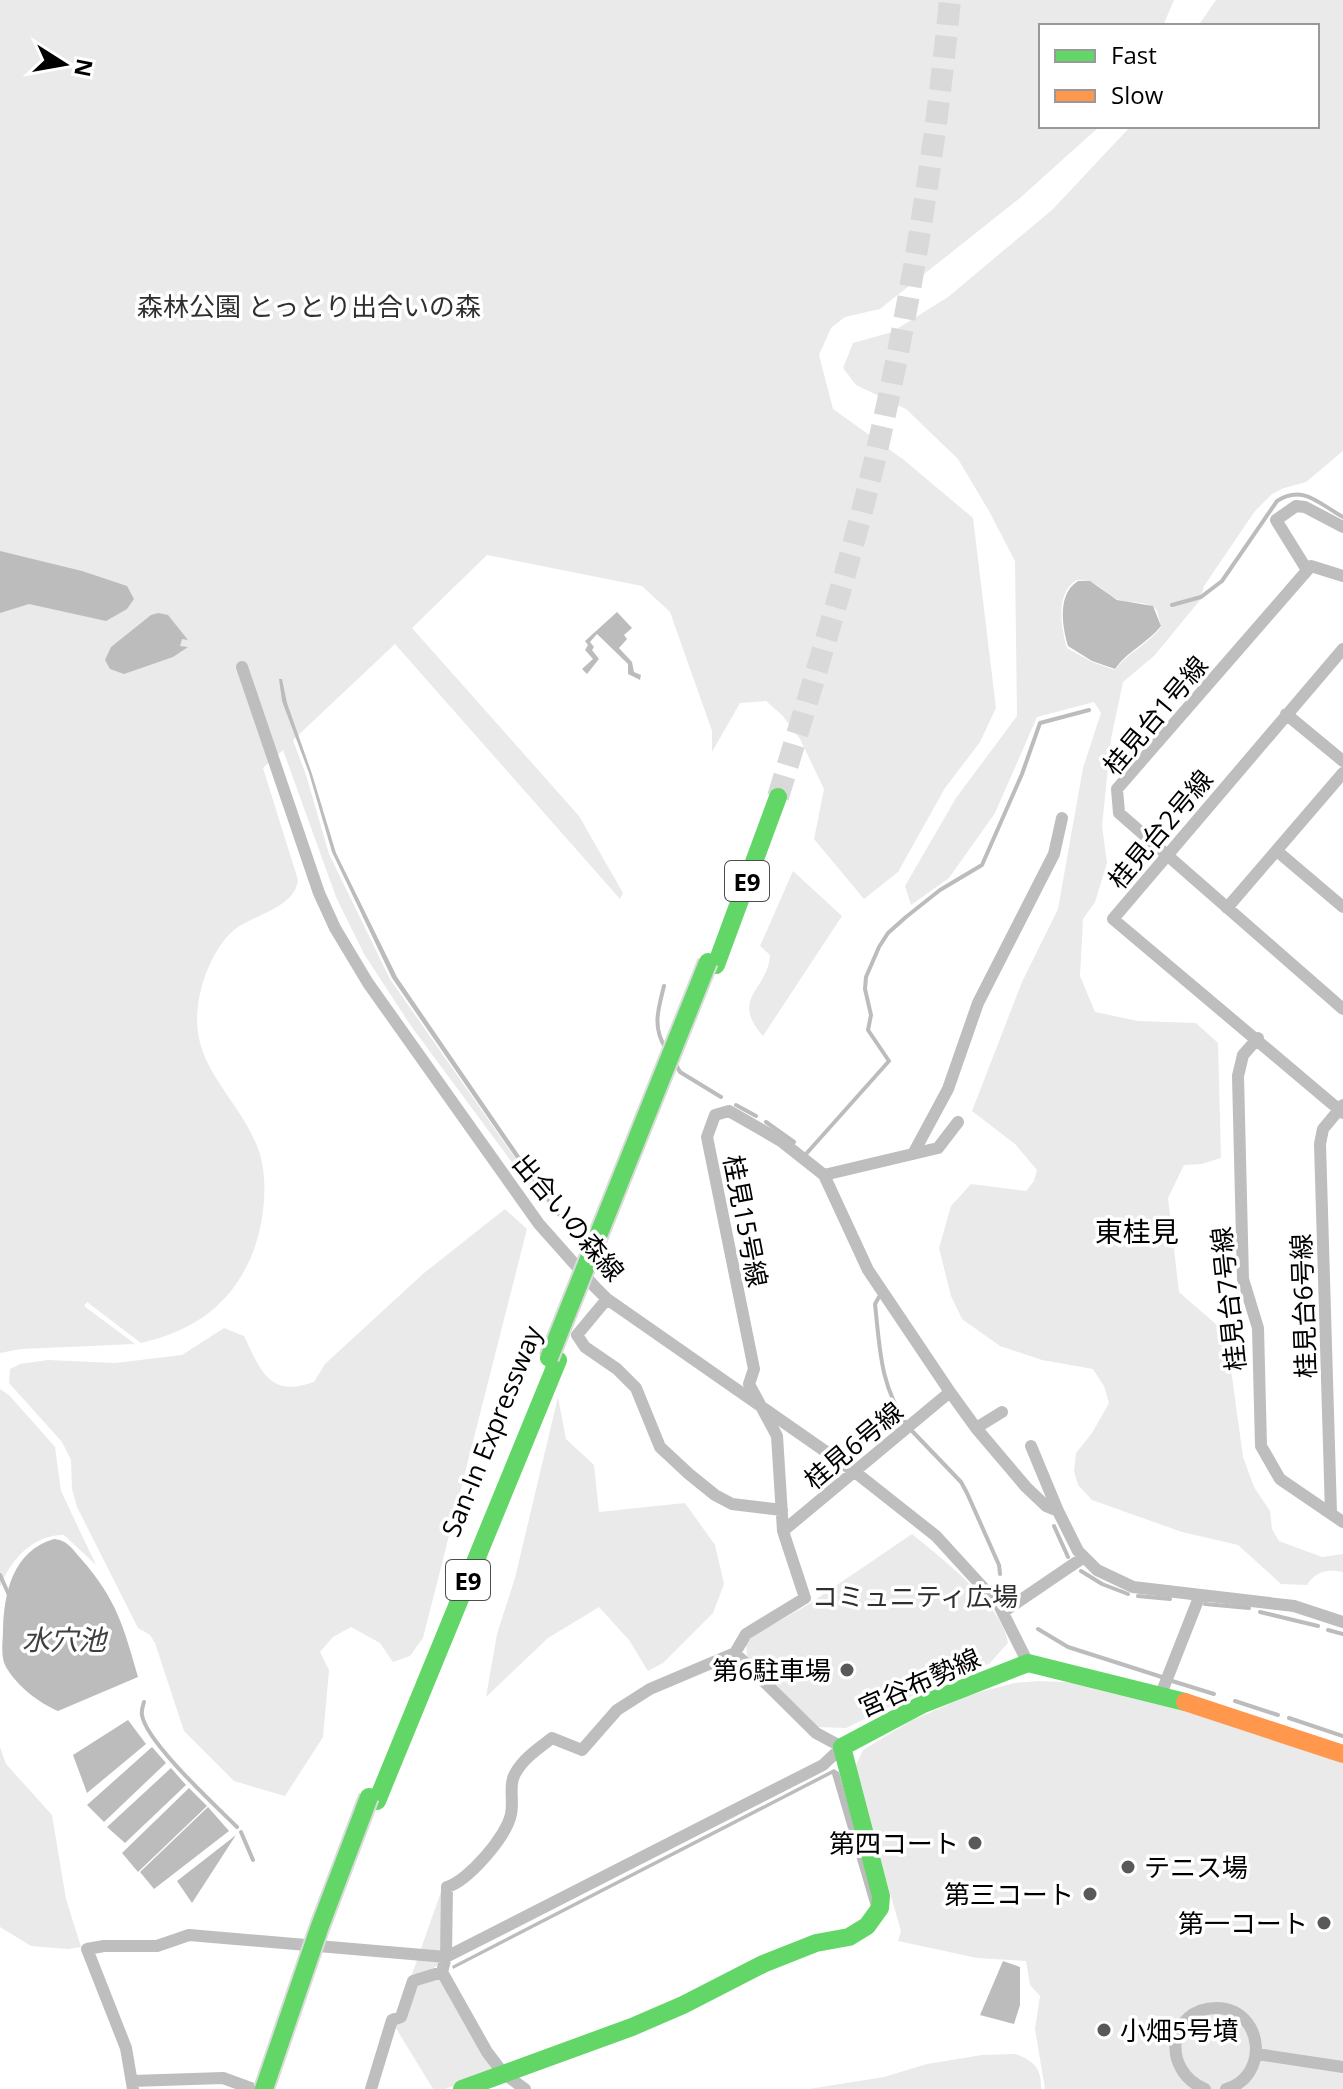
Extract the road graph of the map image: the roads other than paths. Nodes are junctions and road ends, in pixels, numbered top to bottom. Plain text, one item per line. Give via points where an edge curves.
1 (1343, 527) edge
2 (1307, 570) junction
3 (1343, 576) edge
4 (1343, 649) edge
5 (242, 667) dead end
6 (1286, 714) junction
7 (1343, 761) edge
8 (1343, 773) edge
9 (774, 795) tunnel mouth
10 (1062, 818) dead end
11 (1277, 851) junction
12 (1167, 855) junction
13 (1343, 907) edge
14 (1227, 908) junction
15 (1343, 1009) edge
16 (1258, 1038) junction
17 (1342, 1109) edge
18 (958, 1122) dead end
19 (913, 1154) junction
20 (824, 1175) junction
21 (607, 1299) junction
22 (950, 1392) junction
23 (760, 1403) junction
24 (1002, 1412) dead end
25 (976, 1428) junction
26 (1031, 1446) dead end
27 (855, 1472) junction
28 (782, 1510) junction
29 (1058, 1511) junction
30 (1331, 1513) junction
31 (1343, 1522) edge
32 (783, 1531) junction
33 (1084, 1557) junction
34 (1200, 1595) junction
35 (1003, 1612) junction
36 (1343, 1622) edge
37 (735, 1653) junction
38 (1028, 1663) junction
39 (1161, 1694) junction
40 (842, 1747) junction
41 (1343, 1754) edge
42 (373, 1799) junction
43 (446, 1957) junction
44 (442, 1972) junction
45 (1257, 2054) junction
46 (1343, 2067) edge
47 (503, 2073) junction
48 (1243, 2084) edge
49 (132, 2085) edge
50 (253, 2089) edge
51 (264, 2089) edge
52 (274, 2089) edge
53 (371, 2089) edge
54 (462, 2089) edge
55 (525, 2089) edge
56 (1205, 2089) edge
57 (1226, 2089) edge

1 - 2 street via 1296,506 1276,520
2 - 3 street via 1311,566
2 - 12 street, 桂見台1号線 via 1117,789 1119,813
4 - 6 street, 桂見台2号線
5 - 21 street, 出合いの森線 via 335,928 368,983 539,1224
6 - 7 street
6 - 12 street, 桂見台2号線
8 - 11 street
9 - 42 main road, San-In Expressway / E9 via 639,1150
10 - 19 street via 1054,854 978,1003 948,1089
11 - 13 street
11 - 14 street
12 - 14 street, 桂見台1号線
12 - 16 street, 桂見台2号線 via 1113,919
14 - 15 street, 桂見台1号線
16 - 17 street, 桂見台2号線
16 - 30 street, 桂見台7号線 via 1243,1055 1238,1076 1243,1279 1258,1328 1261,1446 1280,1479
17 - 30 street, 桂見台6号線 via 1323,1129 1320,1144
18 - 19 street via 938,1148
19 - 20 street
20 - 22 street, 桂見15号線 via 868,1270
20 - 23 street, 桂見15号線 via 781,1141 729,1111 715,1115 707,1137 754,1369 749,1384
21 - 23 street, 出合いの森線
21 - 28 street via 577,1335 636,1388 660,1447 732,1504
22 - 25 street, 桂見15号線
22 - 27 street, 桂見6号線
23 - 27 street, 出合いの森線
23 - 28 street, 桂見15号線 via 777,1436
24 - 25 street
25 - 29 street, 桂見15号線 via 1026,1487
26 - 29 street
27 - 32 street, 桂見6号線
27 - 35 street, 出合いの森線 via 936,1536
28 - 32 street, 桂見15号線
29 - 33 street, 桂見15号線
30 - 31 street, 桂見台7号線
32 - 37 street, 桂見15号線 via 805,1598 746,1634
33 - 34 street, 桂見15号線 via 1097,1570 1133,1587
33 - 35 street
34 - 36 street, 桂見15号線 via 1294,1606
34 - 39 street
35 - 38 street, 出合いの森線
37 - 40 street via 816,1733
37 - 43 street, 桂見15号線 via 650,1689 617,1710 582,1750 552,1738 532,1753 512,1779 508,1823 487,1855 447,1887
38 - 39 main road
38 - 40 main road, 宮谷布勢線 via 923,1704
39 - 41 main road
40 - 43 street via 823,1765
40 - 47 main road, 宮谷布勢線 via 881,1896 880,1908 867,1926 849,1937 816,1943 763,1964 632,2027
42 - 51 main road, San-In Expressway / E9, bridge via 314,1940
42 - 52 main road, San-In Expressway / E9
43 - 44 street
43 - 49 street via 189,1935 157,1946 87,1949 126,2048
44 - 47 street
44 - 53 street via 413,1981 401,2017 392,2020
45 - 46 street
45 - 48 street
45 - 56 street via 1252,2030 1233,2011 1206,2009 1194,2014 1177,2036 1177,2063 1183,2075
47 - 54 main road, 宮谷布勢線
47 - 55 street
48 - 57 street
49 - 50 street via 223,2078

